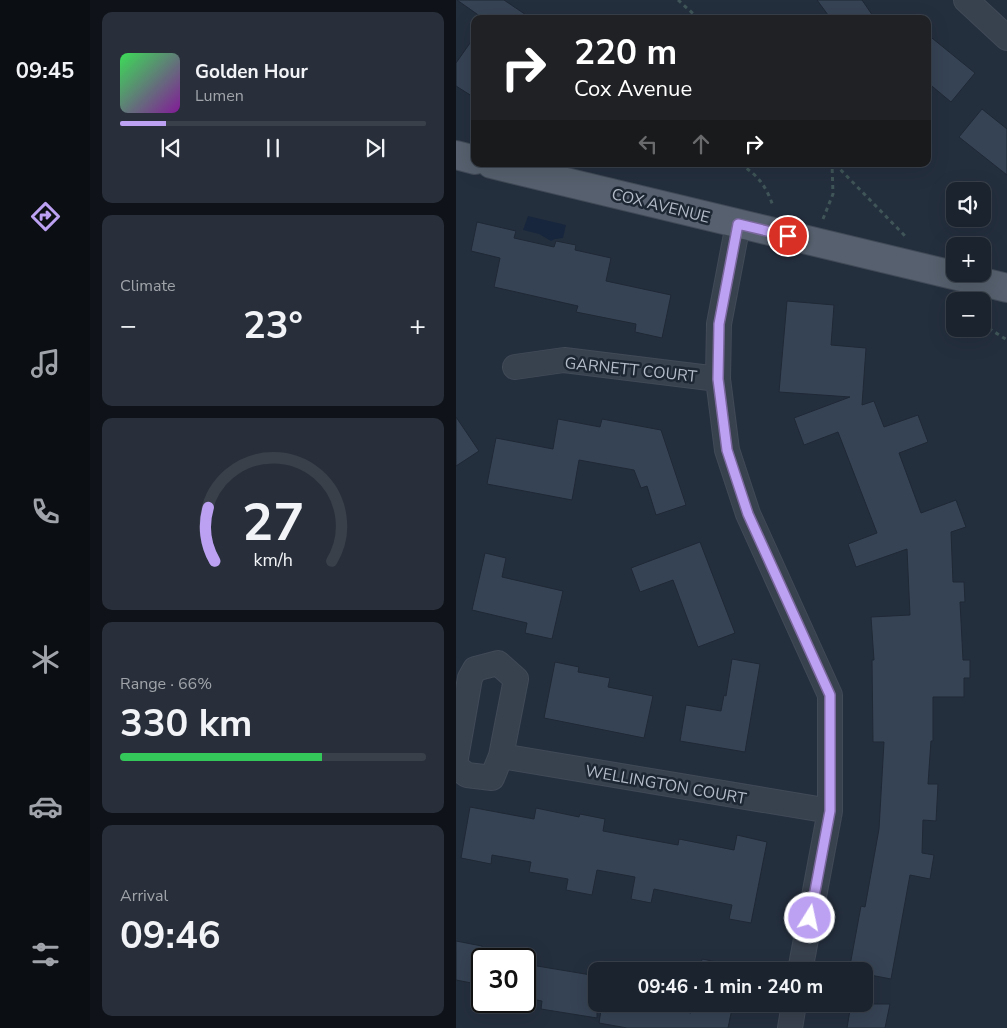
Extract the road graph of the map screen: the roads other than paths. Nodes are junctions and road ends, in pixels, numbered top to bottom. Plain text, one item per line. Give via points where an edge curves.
1 (966, 0) edge
2 (1007, 38) edge
3 (456, 155) edge
4 (471, 159) edge
5 (503, 167) edge
6 (738, 224) junction
7 (1007, 288) edge
8 (515, 367) dead end
9 (718, 379) junction
10 (501, 756) junction
11 (456, 758) edge
12 (456, 767) edge
13 (830, 811) junction
14 (802, 962) edge
15 (793, 1012) edge
16 (790, 1028) edge

1 - 2 street
3 - 4 main road
5 - 6 main road, COX AVENUE
6 - 7 main road, COX AVENUE
6 - 9 street via 719,324
8 - 9 street, GARNETT COURT via 564,360
9 - 13 street via 727,450 748,514 830,695
10 - 11 street via 516,679 498,663 475,670 470,678
10 - 12 street via 492,778 467,775
10 - 13 street, WELLINGTON COURT
13 - 14 street
15 - 16 street

